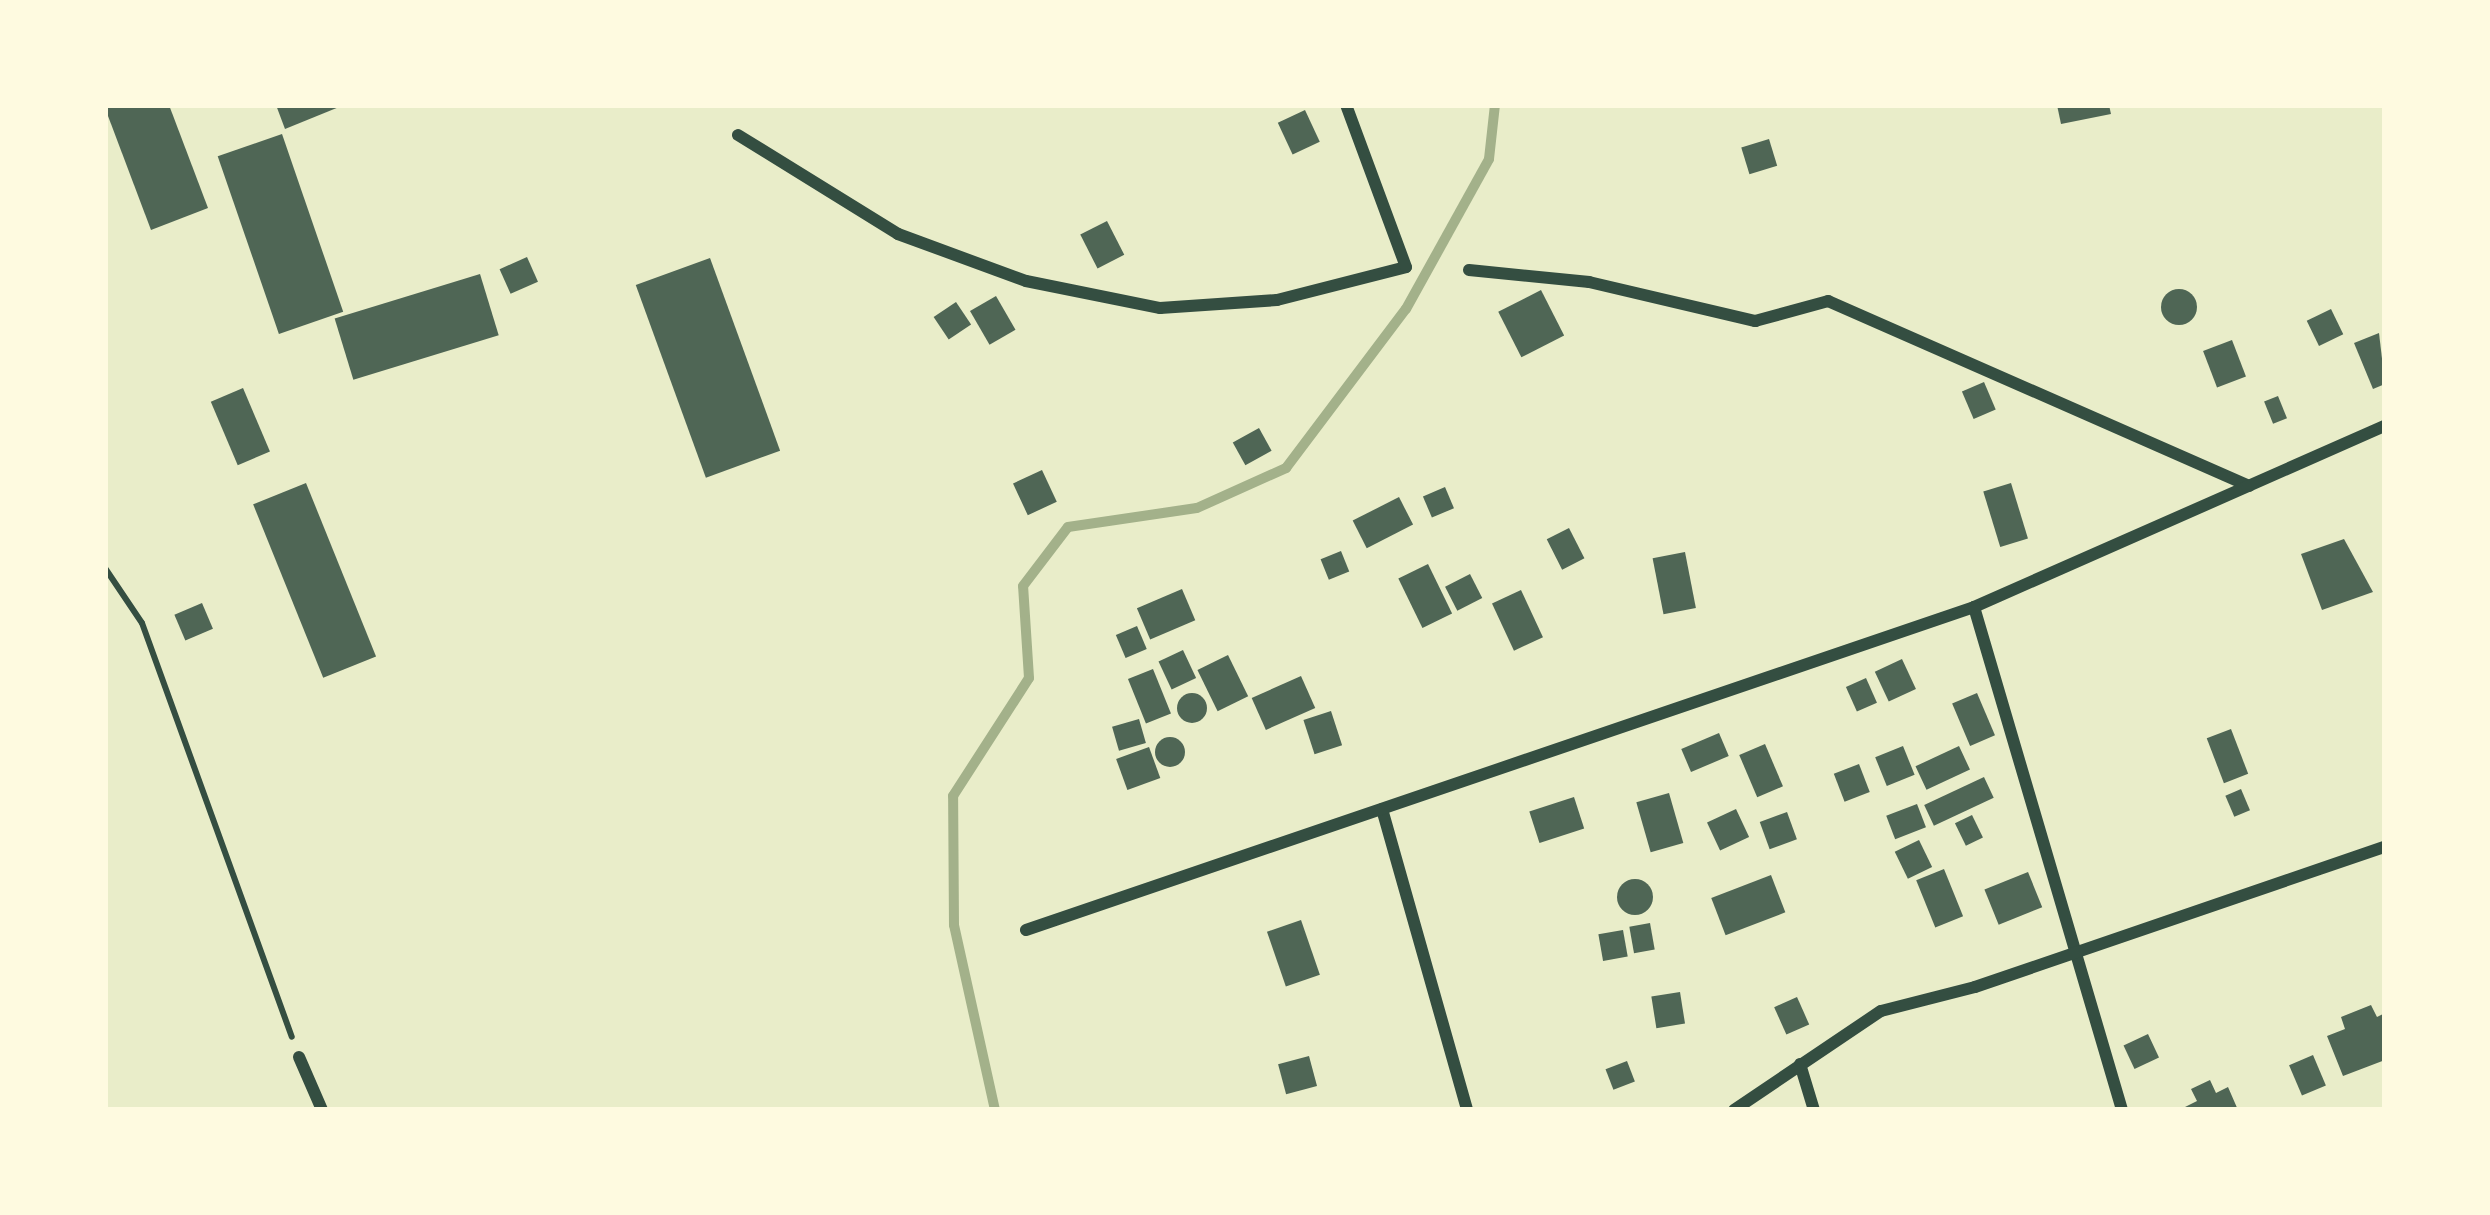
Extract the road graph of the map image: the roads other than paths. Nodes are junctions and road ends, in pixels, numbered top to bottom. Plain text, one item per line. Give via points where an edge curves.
1 (1346, 105) edge
2 (738, 134) dead end
3 (1469, 270) dead end
4 (2385, 426) edge
5 (2249, 486) junction
6 (1974, 607) junction
7 (1382, 809) junction
8 (2385, 847) edge
9 (1026, 930) dead end
10 (2080, 950) junction
11 (299, 1057) road end
12 (1800, 1064) junction
13 (322, 1110) edge
14 (1467, 1110) edge
15 (1734, 1110) edge
16 (1814, 1110) edge
17 (2122, 1110) edge

1 - 2 street via 1406,267 1276,300 1160,308 1026,281 898,234
3 - 5 street via 1589,282 1755,321 1828,301
4 - 5 street
5 - 6 street
6 - 7 street
6 - 10 street
7 - 9 street
7 - 14 street
8 - 10 street
10 - 12 street via 1881,1011
10 - 17 street
11 - 13 street
12 - 15 street
12 - 16 street

